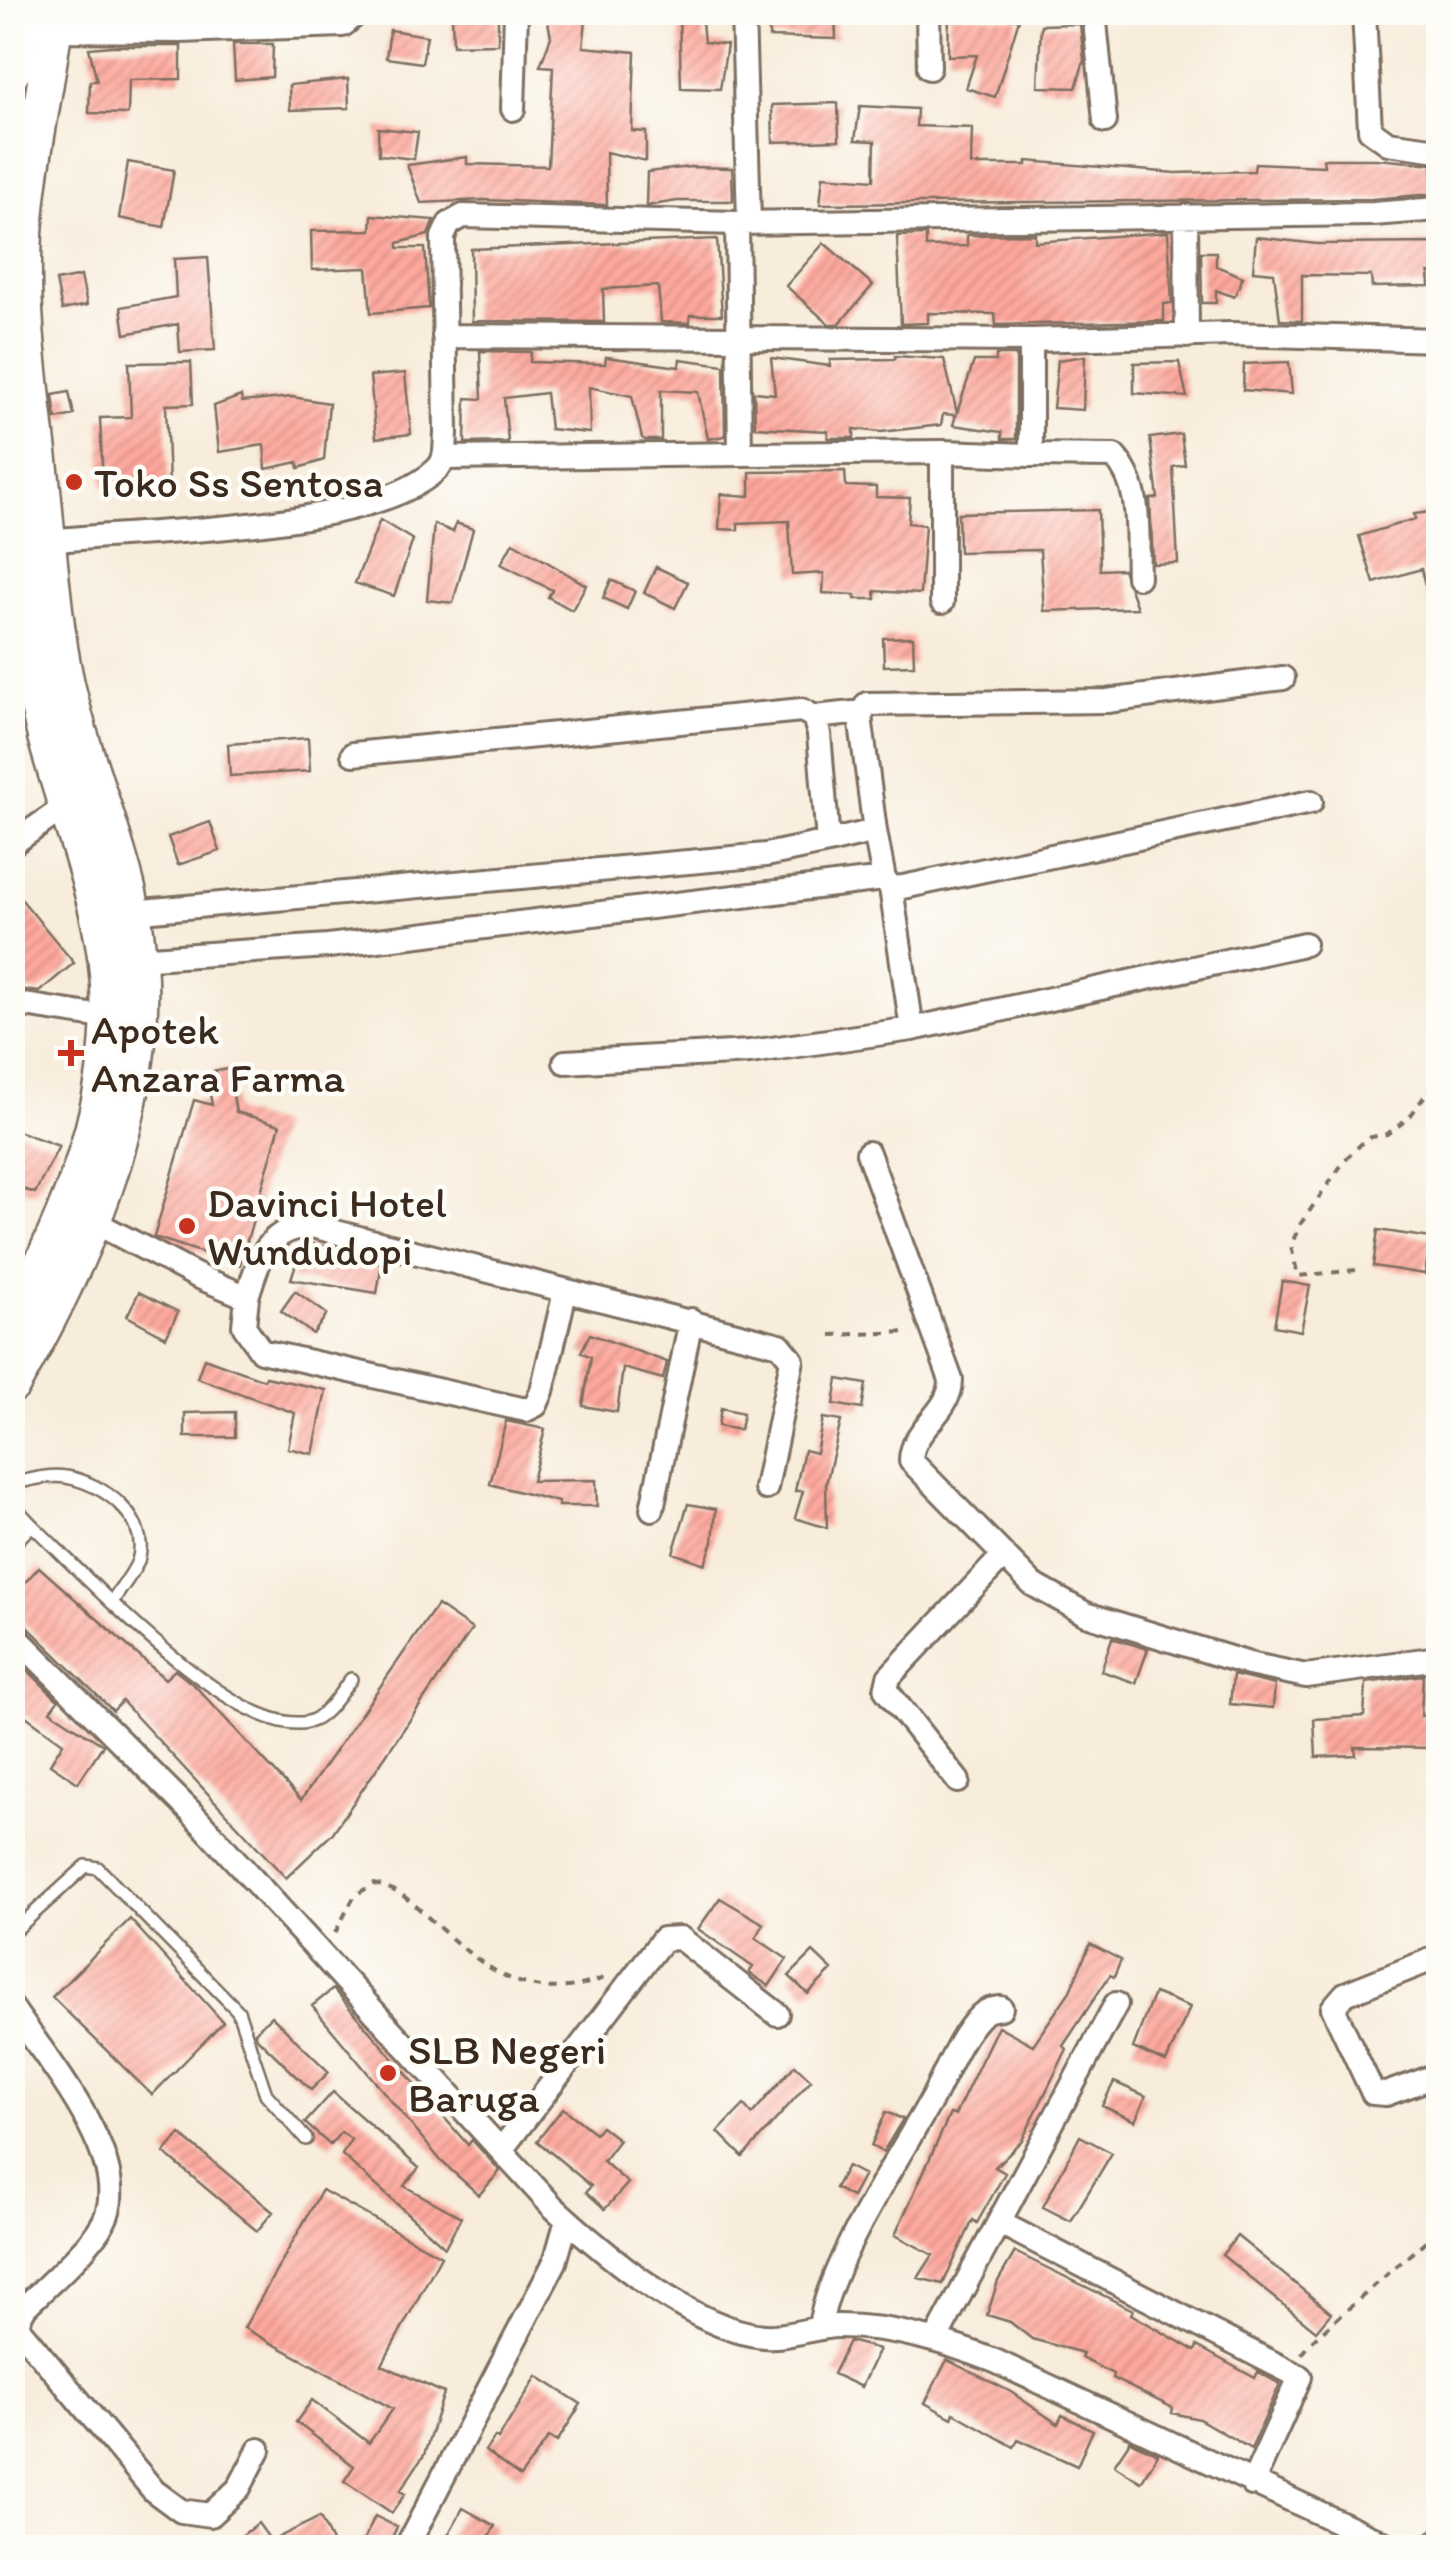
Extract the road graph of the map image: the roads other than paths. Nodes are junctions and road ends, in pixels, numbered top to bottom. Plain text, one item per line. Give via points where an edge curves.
1 (359, 12) edge
2 (516, 12) edge
3 (744, 12) edge
4 (928, 12) edge
5 (1094, 12) edge
6 (1364, 12) edge
7 (20, 20) edge
8 (55, 22) edge
9 (929, 68) dead end
10 (12, 72) edge
11 (513, 109) dead end
12 (1106, 121) dead end
13 (1438, 150) edge
14 (1438, 209) edge
15 (1186, 216) junction
16 (743, 222) junction
17 (444, 336) junction
18 (740, 336) junction
19 (1187, 336) junction
20 (1031, 340) junction
21 (1438, 340) edge
22 (942, 452) junction
23 (740, 454) junction
24 (1032, 456) junction
25 (444, 458) junction
26 (12, 504) edge
27 (32, 542) junction
28 (1138, 577) dead end
29 (942, 602) dead end
30 (1283, 678) dead end
31 (863, 712) junction
32 (814, 718) junction
33 (352, 754) dead end
34 (1312, 802) dead end
35 (65, 807) junction
36 (876, 831) junction
37 (828, 842) junction
38 (12, 844) edge
39 (888, 884) junction
40 (130, 912) junction
41 (1304, 944) dead end
42 (136, 959) junction
43 (12, 1003) edge
44 (110, 1018) junction
45 (912, 1029) junction
46 (565, 1062) dead end
47 (868, 1153) dead end
48 (96, 1223) junction
49 (565, 1292) junction
50 (247, 1297) junction
51 (691, 1320) junction
52 (12, 1322) edge
53 (12, 1385) edge
54 (12, 1484) edge
55 (766, 1488) dead end
56 (12, 1504) edge
57 (652, 1509) dead end
58 (32, 1525) junction
59 (12, 1545) edge
60 (1002, 1557) junction
61 (113, 1601) junction
62 (12, 1633) edge
63 (1438, 1658) edge
64 (351, 1679) dead end
65 (958, 1781) dead end
66 (12, 1933) edge
67 (1438, 1957) edge
68 (1116, 2004) dead end
69 (12, 2008) edge
70 (1001, 2008) dead end
71 (777, 2014) dead end
72 (1438, 2076) edge
73 (306, 2139) dead end
74 (501, 2150) junction
75 (567, 2220) junction
76 (1000, 2223) junction
77 (820, 2327) junction
78 (936, 2339) junction
79 (259, 2450) dead end
80 (1252, 2484) junction
81 (1438, 2541) edge
82 (1383, 2545) edge
83 (406, 2548) edge
84 (1428, 2548) edge

1 - 8 street via 343,25
2 - 11 street
3 - 16 street
4 - 9 street
5 - 12 street
6 - 13 street via 1370,130 1388,143
7 - 8 street
7 - 10 highway
8 - 27 highway via 24,240
14 - 15 street
15 - 16 street
15 - 19 street
16 - 17 street via 463,216 442,238
16 - 18 street
17 - 18 street
17 - 25 street
18 - 20 street
18 - 23 street
19 - 20 street
19 - 21 street
20 - 24 street
22 - 23 street
22 - 24 street
22 - 29 street
23 - 25 street
24 - 28 street via 1114,456 1128,471
25 - 27 street via 406,489 336,511
26 - 27 highway
27 - 35 highway via 45,735
27 - 40 highway
30 - 31 street via 1121,700 898,701 867,704
31 - 32 street
31 - 36 street
32 - 33 street via 782,708
32 - 37 street
34 - 39 street
35 - 38 street
35 - 44 highway via 99,925
36 - 37 street
36 - 39 street
37 - 40 street via 766,855
39 - 42 street via 328,946
39 - 45 street
40 - 42 highway
41 - 45 street
42 - 48 highway via 139,1035 128,1107
43 - 44 street
44 - 52 highway via 98,1112 66,1217
45 - 46 street via 750,1052
47 - 60 street via 952,1380 952,1393 915,1440 911,1461
48 - 50 street
48 - 53 highway
49 - 50 street via 294,1226 267,1244
49 - 50 street via 542,1391 526,1410 261,1351 244,1326
49 - 51 street
51 - 55 street via 780,1345 790,1354
51 - 57 street
54 - 61 lane via 63,1476 90,1483 124,1506 140,1535 138,1562
56 - 58 lane
58 - 59 lane
58 - 61 lane
60 - 63 street via 1032,1584 1086,1614 1250,1664 1320,1675
60 - 65 street via 889,1678 886,1690
61 - 64 lane via 229,1698 279,1720 310,1722
62 - 74 street via 192,1814
66 - 73 lane via 86,1866 104,1872 238,2011 266,2094
67 - 72 street via 1345,1994 1332,2008 1374,2093
68 - 76 street
69 - 79 street via 92,2130 110,2192 107,2217 26,2308 19,2328 154,2491 181,2511 210,2515 227,2504
70 - 77 street via 976,2019 841,2264
71 - 74 street via 680,1938 663,1938
74 - 75 street
75 - 77 street via 657,2289 726,2328 778,2336
75 - 83 street via 555,2262
76 - 78 street
76 - 80 street via 1300,2377
77 - 78 street
78 - 80 street
80 - 82 street via 1321,2510
81 - 84 street

